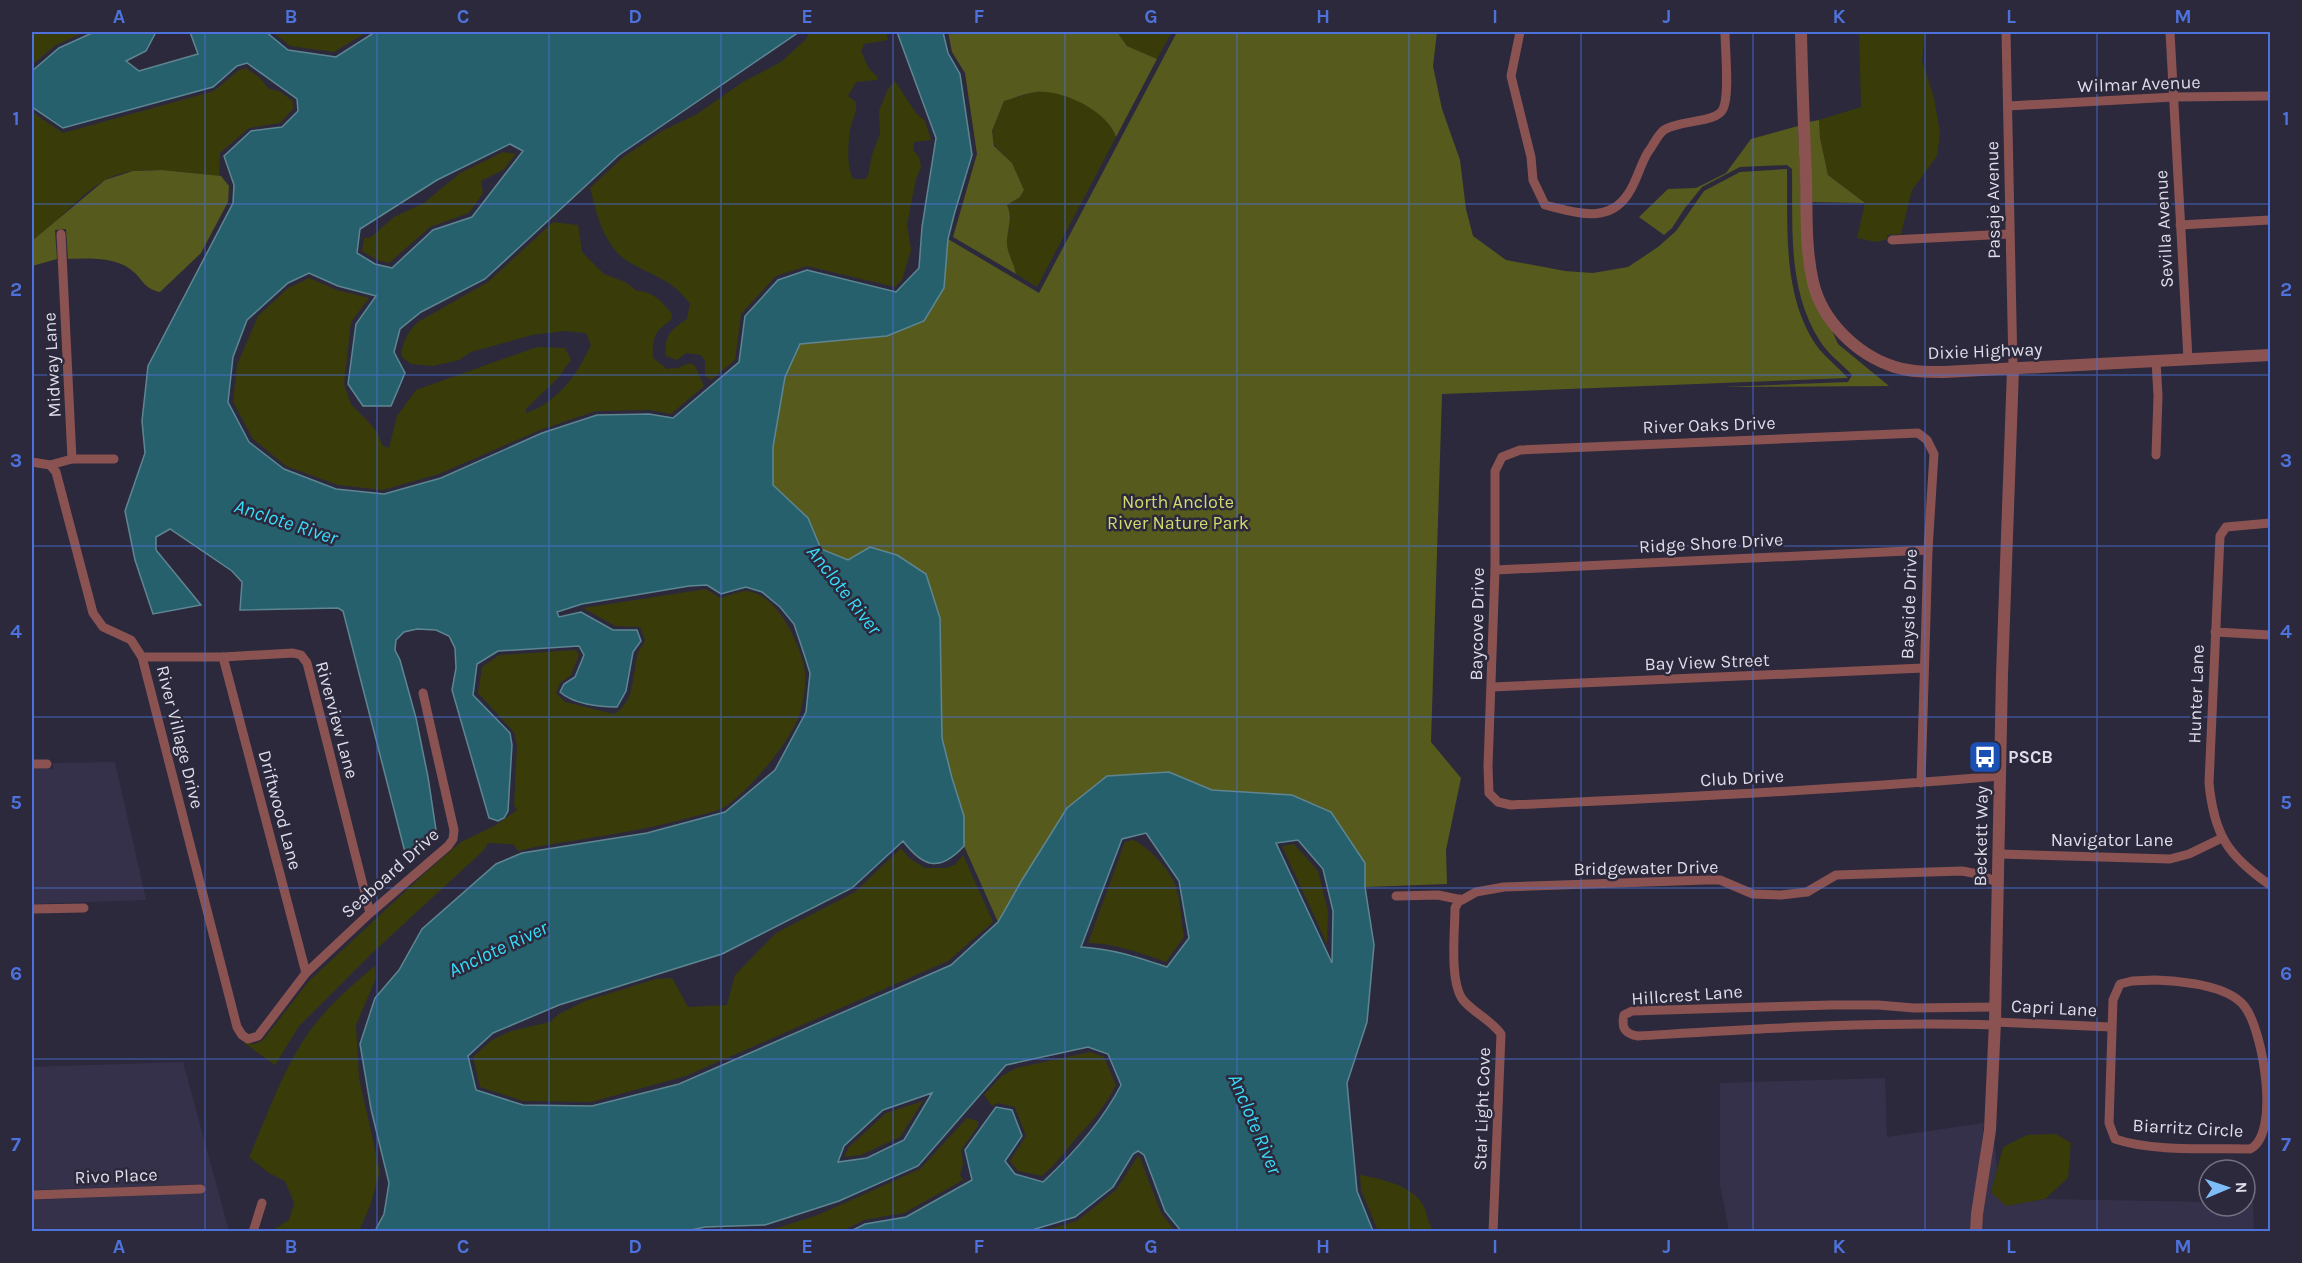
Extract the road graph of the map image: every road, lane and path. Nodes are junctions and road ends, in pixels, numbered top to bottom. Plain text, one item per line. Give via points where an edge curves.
1 (1520, 32) edge
2 (1725, 32) edge
3 (1801, 32) edge
4 (2006, 32) edge
5 (2170, 32) edge
6 (2271, 96) edge
7 (2174, 97) junction
8 (2008, 106) junction
9 (2271, 220) edge
10 (2180, 225) junction
11 (61, 234) dead end
12 (2009, 234) junction
13 (1892, 240) dead end
14 (2271, 354) edge
15 (2188, 359) junction
16 (2156, 361) junction
17 (2013, 369) junction
18 (1918, 433) joint
19 (2156, 455) dead end
20 (1502, 457) joint
21 (72, 459) junction
22 (114, 459) dead end
23 (32, 462) edge
24 (50, 465) junction
25 (2271, 523) edge
26 (1928, 550) junction
27 (1495, 570) junction
28 (2215, 632) junction
29 (2271, 635) edge
30 (142, 657) junction
31 (223, 657) junction
32 (1923, 668) junction
33 (1492, 687) junction
34 (423, 693) dead end
35 (32, 764) edge
36 (47, 764) dead end
37 (2000, 776) junction
38 (1921, 783) junction
39 (1489, 793) joint
40 (2222, 838) junction
41 (1999, 854) junction
42 (1998, 883) junction
43 (2271, 885) edge
44 (1396, 896) dead end
45 (1460, 899) junction
46 (84, 908) dead end
47 (32, 909) edge
48 (370, 913) junction
49 (306, 973) junction
50 (1996, 1007) junction
51 (1995, 1023) junction
52 (2111, 1027) junction
53 (248, 1039) joint
54 (201, 1189) dead end
55 (32, 1195) edge
56 (262, 1203) dead end
57 (254, 1232) edge
58 (1493, 1232) edge
59 (1976, 1232) edge

1 - 2 street via 1511,76 1533,180 1545,205 1597,215 1614,208 1628,194 1642,162 1663,130 1714,118 1723,112
3 - 17 street, Dixie Highway via 1810,262 1825,311 1867,355 1895,367 1928,372
4 - 8 street, Pasaje Avenue
5 - 7 street, Sevilla Avenue
6 - 7 street, Wilmar Avenue
7 - 8 street, Wilmar Avenue
7 - 10 street, Sevilla Avenue
8 - 12 street, Pasaje Avenue
9 - 10 street
10 - 15 street, Sevilla Avenue
11 - 21 street, Midway Lane
12 - 13 street
12 - 17 street, Pasaje Avenue
14 - 15 street, Dixie Highway
15 - 16 street, Dixie Highway
16 - 17 street, Dixie Highway
16 - 19 street
17 - 37 street, Beckett Way
18 - 20 street, River Oaks Drive via 1520,450
18 - 26 street, Bayside Drive via 1934,454
20 - 27 street, Baycove Drive via 1496,471
21 - 22 street
21 - 24 street
23 - 24 street
24 - 30 street, River Village Drive via 56,472 96,618 103,627 131,640
25 - 28 street, Hunter Lane via 2226,527 2220,536
26 - 27 street, Ridge Shore Drive
26 - 32 street, Bayside Drive
27 - 33 street, Baycove Drive
28 - 29 street
28 - 40 street, Hunter Lane via 2210,783 2212,811
30 - 31 street, Riverview Lane
30 - 53 street, River Village Drive via 237,1027
31 - 48 street, Riverview Lane via 293,653 301,655 307,663
31 - 49 street, Driftwood Lane
32 - 33 street, Bay View Street
32 - 38 street, Bayside Drive
33 - 39 street, Baycove Drive
34 - 48 street, Seaboard Drive via 453,839
35 - 36 street
37 - 38 street, Club Drive
37 - 41 street, Beckett Way
38 - 39 street, Club Drive via 1511,805 1498,802
40 - 41 street, Navigator Lane via 2170,859
40 - 43 street, Hunter Lane via 2249,871
41 - 42 street, Beckett Way
42 - 45 street, Bridgewater Drive via 1966,872 1836,875 1806,892 1781,895 1753,894 1720,880 1706,880 1504,887
42 - 50 street, Beckett Way
44 - 45 street, Bridgewater Drive
45 - 58 street, Star Light Cove via 1455,908 1455,980 1462,999 1501,1034
46 - 47 street
48 - 49 street, Seaboard Drive
49 - 53 street, Seaboard Drive via 258,1036
50 - 51 street, Beckett Way
50 - 51 street, Hillcrest Lane via 1832,1005 1632,1011 1624,1015 1622,1023 1630,1035 1638,1036
51 - 52 street, Capri Lane
51 - 59 street, Beckett Way via 1990,1130
52 - 52 street, Biarritz Circle via 2120,984 2132,981 2199,984 2245,1006 2257,1031 2267,1077 2264,1126 2257,1146 2175,1147 2115,1139 2109,1123
54 - 55 street, Rivo Place
56 - 57 street

